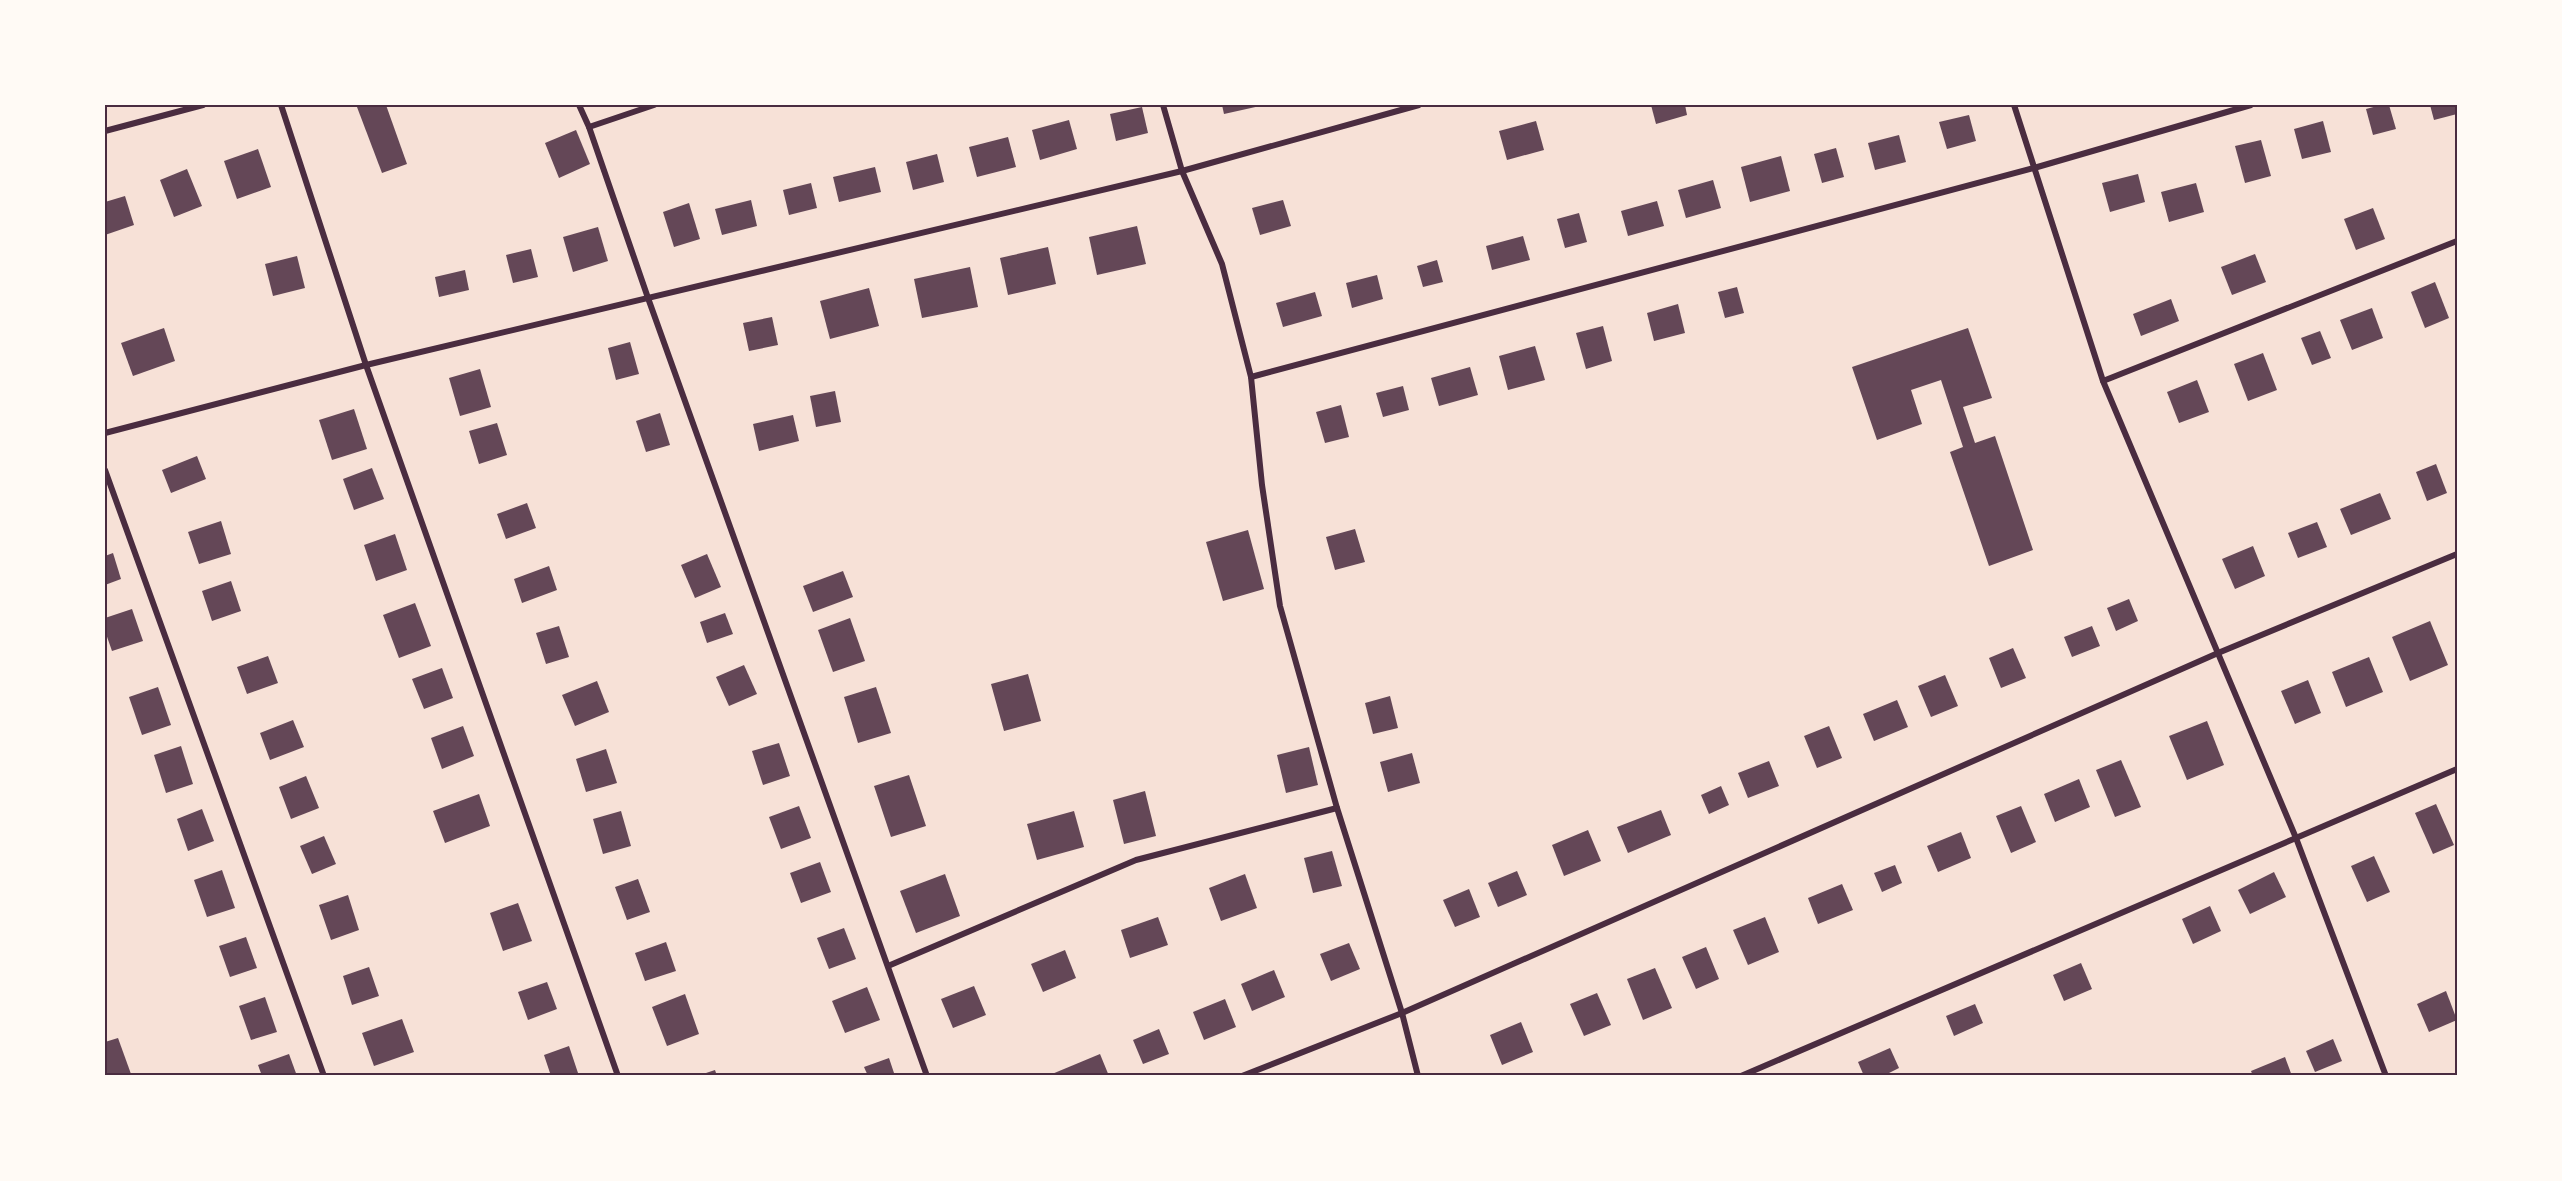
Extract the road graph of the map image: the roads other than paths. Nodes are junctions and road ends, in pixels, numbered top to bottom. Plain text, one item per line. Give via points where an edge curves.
1 (203, 105) edge
2 (281, 105) edge
3 (579, 105) edge
4 (654, 105) edge
5 (1162, 105) edge
6 (1419, 105) edge
7 (2014, 105) edge
8 (2251, 105) edge
9 (590, 127) junction
10 (105, 131) edge
11 (2034, 168) junction
12 (1182, 171) junction
13 (2457, 241) edge
14 (648, 298) junction
15 (366, 365) junction
16 (1251, 377) junction
17 (2103, 381) junction
18 (105, 434) edge
19 (105, 470) edge
20 (2457, 554) edge
21 (2218, 653) junction
22 (2457, 769) edge
23 (1337, 808) junction
24 (2296, 838) junction
25 (888, 966) junction
26 (1402, 1013) junction
27 (324, 1076) edge
28 (618, 1076) edge
29 (927, 1076) edge
30 (1242, 1076) edge
31 (1418, 1076) edge
32 (1741, 1076) edge
33 (2386, 1076) edge

1 - 10 street
2 - 15 street
3 - 9 street
4 - 9 street
5 - 12 street
6 - 12 street
7 - 11 street
8 - 11 street
9 - 14 street
11 - 16 street
11 - 17 street
12 - 14 street
12 - 16 street via 1222,264
13 - 17 street
14 - 15 street
14 - 25 street
15 - 18 street
15 - 28 street
16 - 23 street via 1280,606
17 - 21 street
19 - 27 street
20 - 21 street
21 - 24 street
21 - 26 street
22 - 24 street
23 - 25 street via 1136,860
23 - 26 street
24 - 32 street
24 - 33 street
25 - 29 street
26 - 30 street
26 - 31 street

